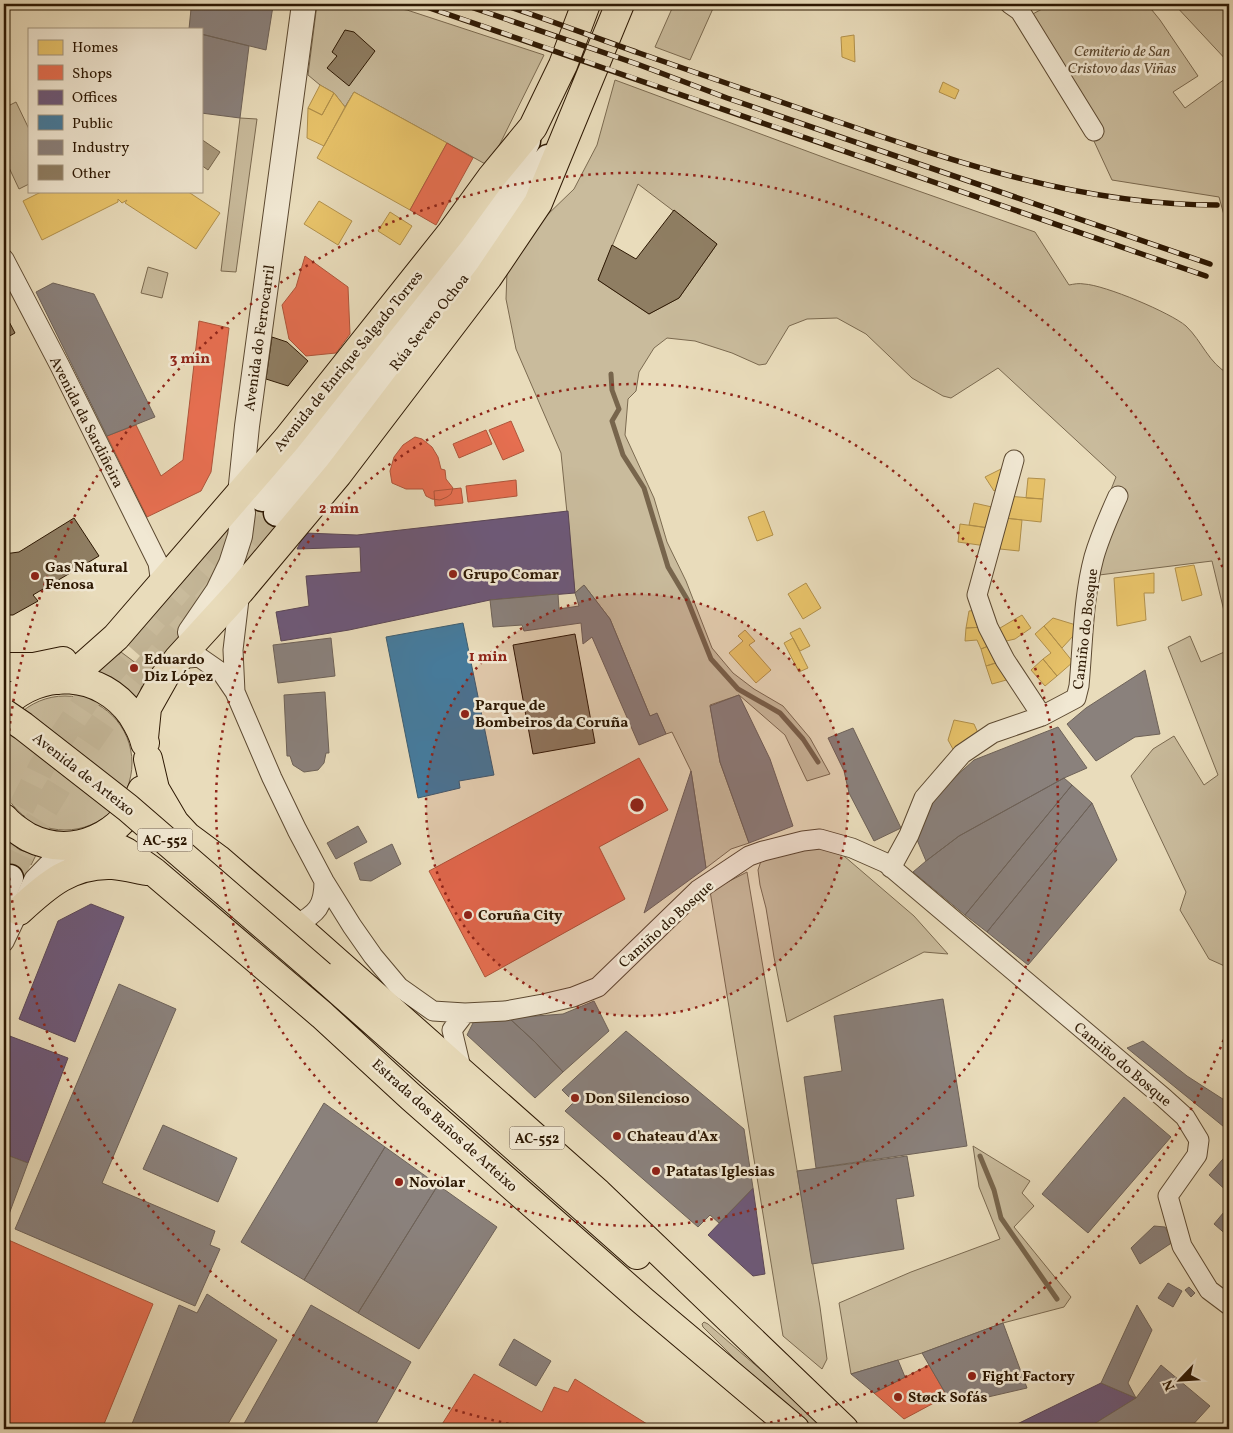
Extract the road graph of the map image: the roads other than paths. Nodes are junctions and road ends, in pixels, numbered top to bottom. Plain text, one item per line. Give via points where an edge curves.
1 (304, 4) edge
2 (586, 4) edge
3 (620, 4) edge
4 (1010, 4) edge
5 (570, 124) junction
6 (1094, 131) dead end
7 (4, 259) edge
8 (1014, 460) dead end
9 (1118, 496) dead end
10 (260, 501) junction
11 (158, 588) junction
12 (240, 592) junction
13 (178, 659) junction
14 (4, 666) edge
15 (4, 681) edge
16 (49, 681) junction
17 (235, 692) junction
18 (4, 705) edge
19 (4, 713) edge
20 (1042, 716) junction
21 (4, 727) edge
22 (146, 748) junction
23 (4, 818) edge
24 (98, 838) junction
25 (68, 845) junction
26 (218, 859) junction
27 (891, 868) junction
28 (154, 872) junction
29 (324, 881) junction
30 (11, 893) edge
31 (301, 922) junction
32 (352, 926) junction
33 (4, 942) edge
34 (317, 979) junction
35 (465, 1013) junction
36 (462, 1072) junction
37 (1229, 1305) edge
38 (790, 1425) edge
39 (843, 1429) edge

1 - 10 street, Avenida do Ferrocarril via 251,397
2 - 10 main road, Avenida de Enrique Salgado Torres via 563,65 533,127 311,410
3 - 5 main road
4 - 6 street via 1020,11
5 - 10 main road, Rúa Severo Ochoa via 526,194 380,386
5 - 12 main road via 538,203 496,266 338,474
7 - 11 street, Avenida da Sardiñeira via 158,563
8 - 20 street via 977,595 988,627 1005,660
9 - 20 street, Camiño do Bosque via 1092,564 1076,698
10 - 11 main road, Avenida de Enrique Salgado Torres
10 - 13 street, Avenida do Ferrocarril via 242,513 240,536 231,564 218,591 189,634
11 - 14 main road via 88,650 61,662 34,667
11 - 16 main road, Avenida de Enrique Salgado Torres via 116,638 80,669
12 - 13 main road
12 - 17 street via 233,650
13 - 17 street via 199,657 222,673
13 - 22 main road via 148,708
13 - 26 main road via 162,707 160,743 164,773 184,814
15 - 16 main road
16 - 18 main road, Avenida de Enrique Salgado Torres via 20,691
16 - 22 main road, AC-552 via 89,682 113,695 136,721
17 - 29 street via 272,778
19 - 34 main road, Avenida de Arteixo / AC-552, bridge via 128,808
20 - 27 street, Camiño do Bosque via 993,732 962,754 924,798
21 - 34 main road, Avenida de Arteixo / AC-552 via 121,816
22 - 24 main road, AC-552 via 144,785 138,801 115,828
22 - 26 main road, Estrada dos Baños de Arteixo / AC-552 via 155,789 175,823
23 - 25 main road, AC-552 via 35,840 51,845
24 - 25 main road, AC-552 via 84,844
24 - 28 main road, Estrada dos Baños de Arteixo / AC-552 via 126,852
25 - 30 street via 34,879
26 - 31 main road, Estrada dos Baños de Arteixo / AC-552
27 - 35 street, Camiño do Bosque via 852,848 820,840 803,841 748,856 698,890 598,987 544,1004
27 - 37 street, Camiño do Bosque via 1185,1117 1199,1140 1197,1155 1168,1196 1182,1246 1209,1290
28 - 30 main road via 112,865 86,866 45,886
28 - 38 main road, Estrada dos Baños de Arteixo / AC-552 via 322,1015 643,1301
29 - 31 street via 322,904
29 - 32 street
30 - 33 street
31 - 32 street via 329,913
31 - 36 main road, Estrada dos Baños de Arteixo / AC-552
32 - 35 street, Camiño do Bosque via 399,987 433,1011
34 - 38 main road, Estrada dos Baños de Arteixo / AC-552 via 651,1283
34 - 39 main road, Estrada dos Baños de Arteixo / AC-552
35 - 36 street via 452,1030
36 - 39 main road, Estrada dos Baños de Arteixo / AC-552 via 598,1193

